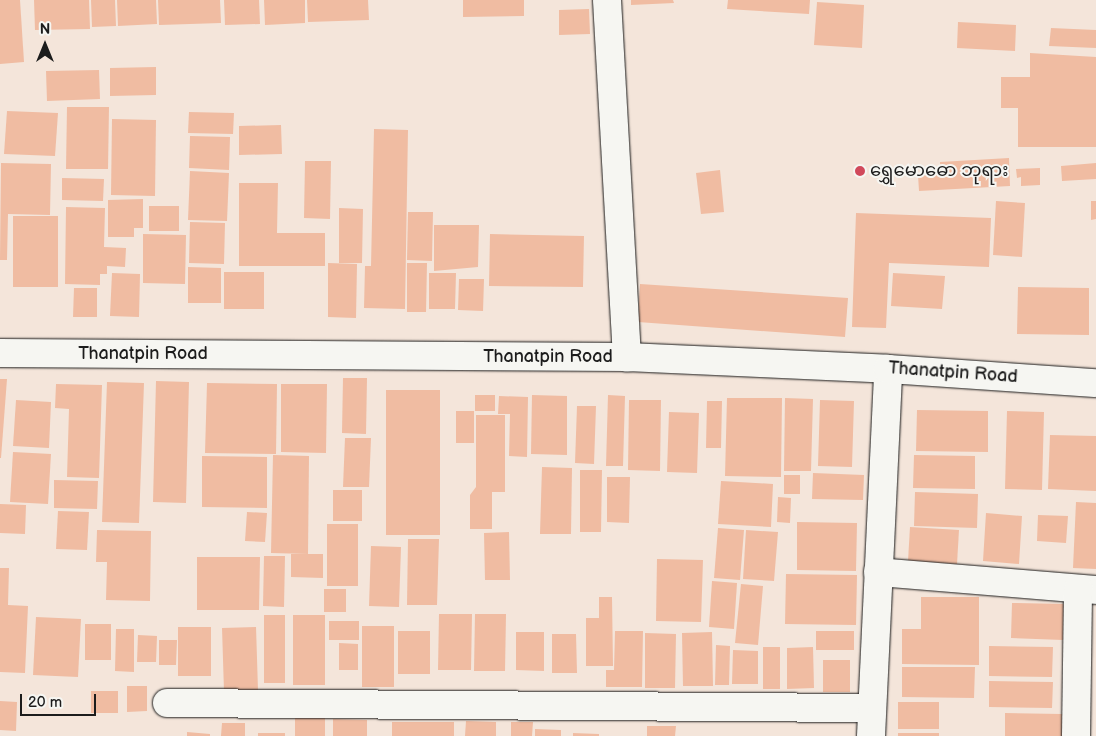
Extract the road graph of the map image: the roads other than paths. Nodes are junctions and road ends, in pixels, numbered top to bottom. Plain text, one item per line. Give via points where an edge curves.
1 (607, 0) edge
2 (0, 353) edge
3 (627, 358) junction
4 (888, 369) junction
5 (1096, 382) edge
6 (878, 572) junction
7 (1087, 589) edge
8 (167, 703) dead end
9 (872, 708) junction
10 (871, 736) edge
11 (1076, 736) edge

1 - 3 street
2 - 3 street, Thanatpin Road
3 - 4 street, Thanatpin Road
4 - 5 street, Thanatpin Road
4 - 6 street
6 - 7 street
6 - 9 street
7 - 11 street
8 - 9 street
9 - 10 street

